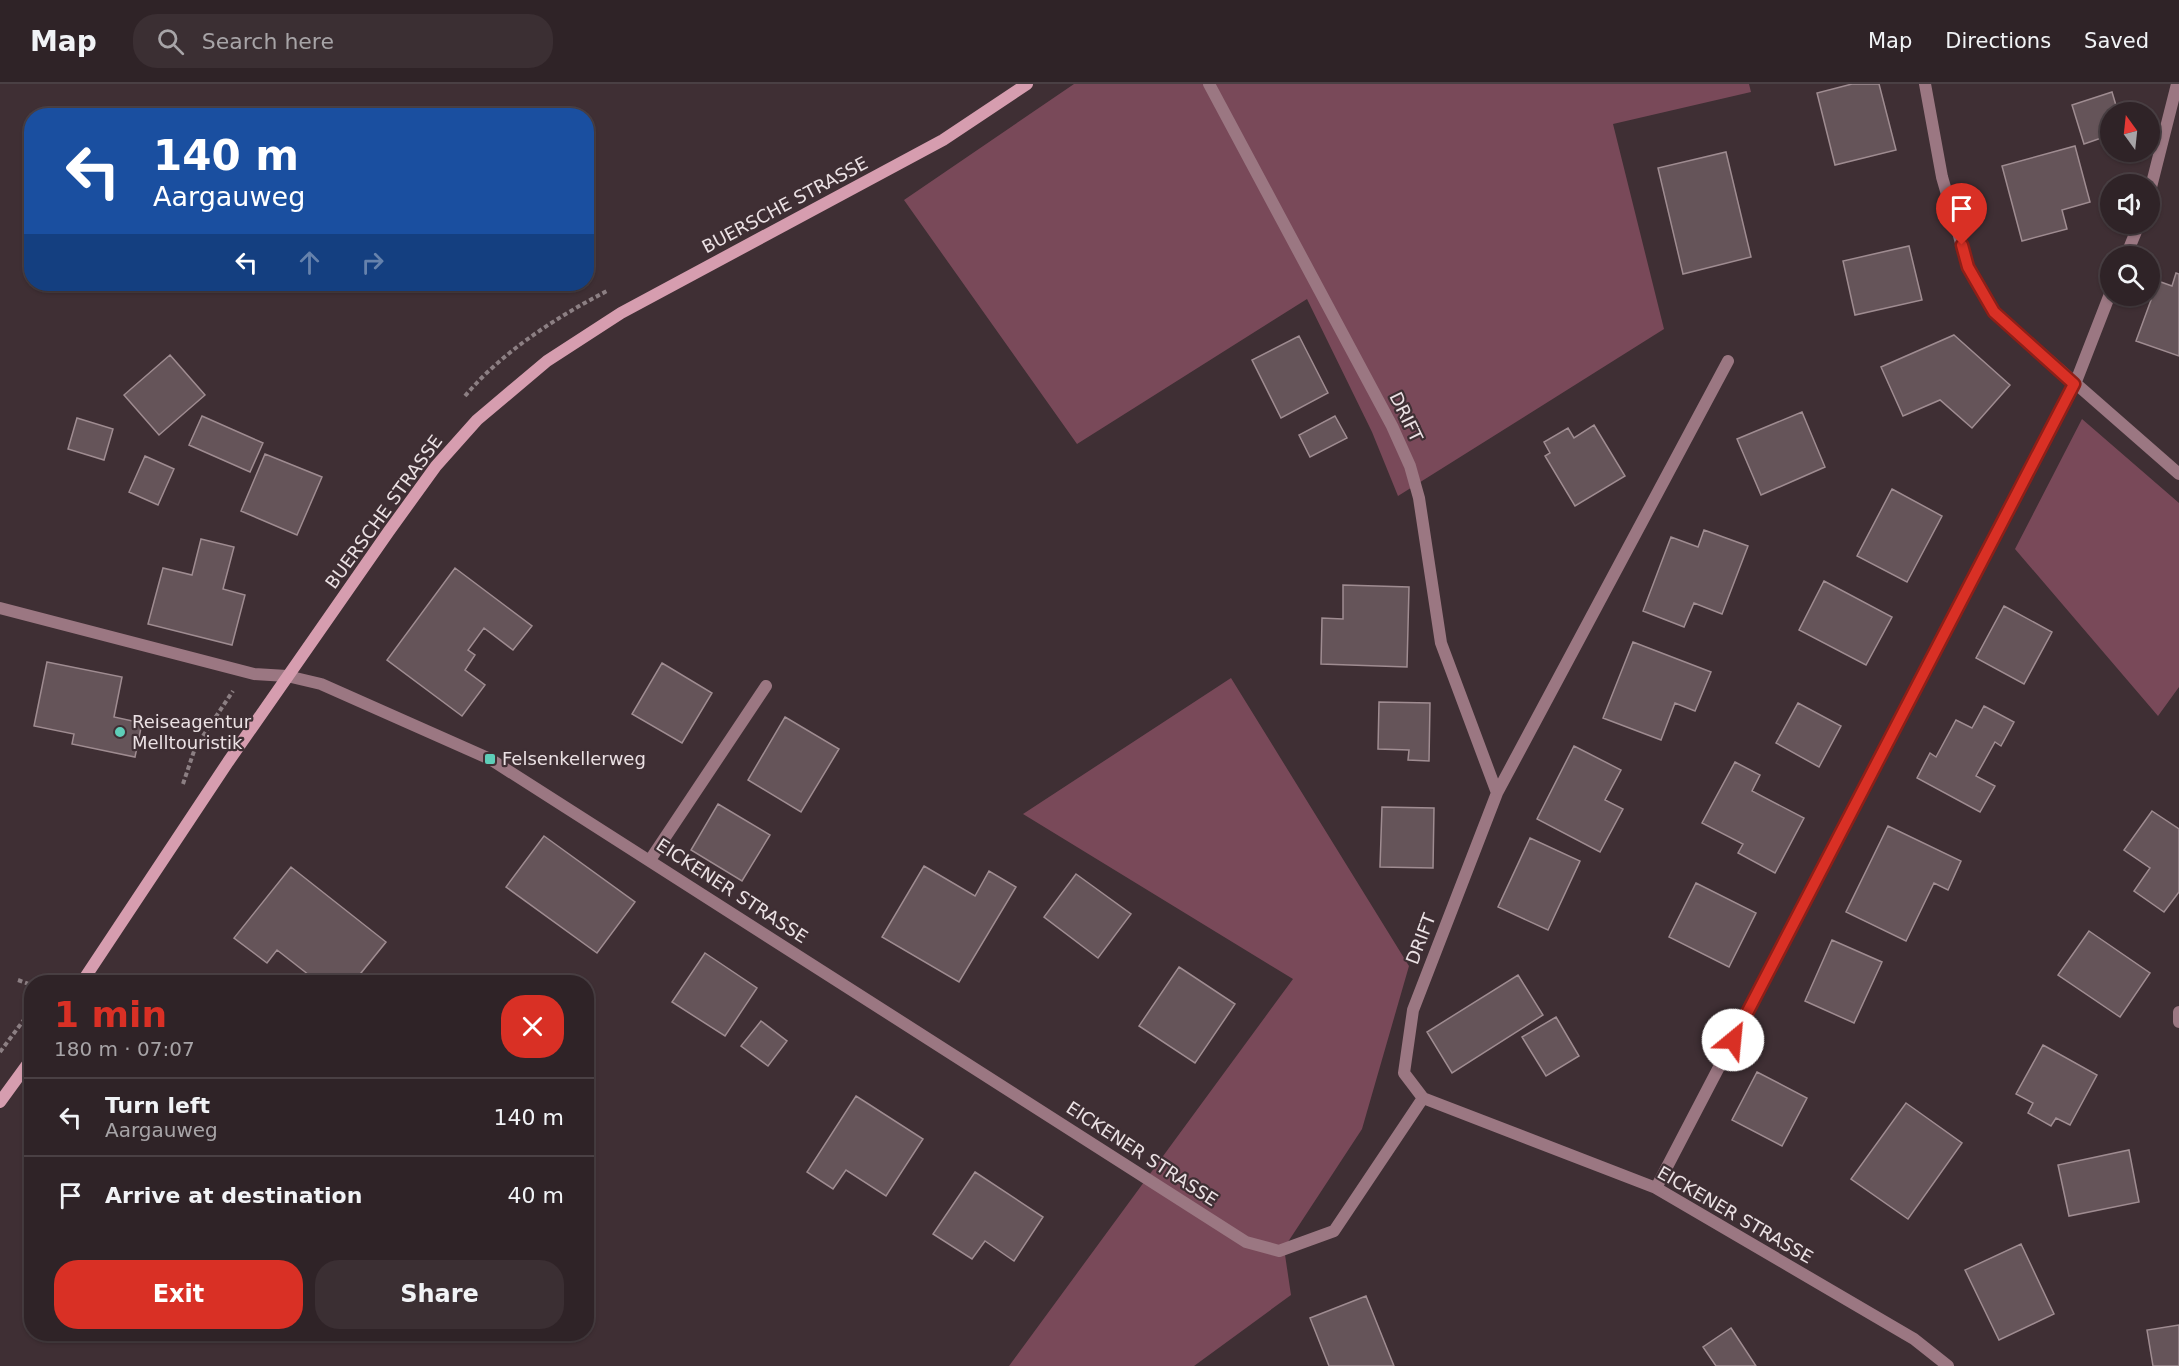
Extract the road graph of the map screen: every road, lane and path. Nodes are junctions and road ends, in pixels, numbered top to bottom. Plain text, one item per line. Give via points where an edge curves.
1 (1027, 84) edge
2 (1209, 84) edge
3 (1925, 84) edge
4 (2177, 84) edge
5 (2154, 174) edge
6 (616, 286) dead end
7 (2105, 306) edge
8 (1728, 361) dead end
9 (2074, 384) junction
10 (457, 405) dead end
11 (2179, 474) edge
12 (0, 608) edge
13 (254, 674) junction
14 (287, 676) junction
15 (766, 686) dead end
16 (180, 792) dead end
17 (1497, 793) junction
18 (650, 860) junction
19 (87, 975) edge
20 (18, 980) dead end
21 (24, 982) edge
22 (2179, 1012) edge
23 (24, 1020) edge
24 (2179, 1022) edge
25 (0, 1052) edge
26 (24, 1069) edge
27 (1423, 1098) junction
28 (0, 1102) edge
29 (1656, 1188) junction
30 (1948, 1366) edge

1 - 14 main road, BUERSCHE STRASSE via 943,140 621,313 546,361 477,420 436,466
2 - 17 street, DRIFT via 1410,466 1419,498 1441,644
3 - 9 street via 1941,177 1968,267 1994,312
4 - 5 street
6 - 10 path via 575,308 488,369
7 - 9 street
8 - 17 street, DRIFT
9 - 11 street
9 - 29 street
12 - 13 street
13 - 14 street
13 - 16 path via 233,691 195,748
14 - 18 street, EICKENER STRASSE via 321,684 490,759
14 - 19 main road, BUERSCHE STRASSE
15 - 18 street
17 - 27 street, DRIFT via 1413,1010 1404,1073
18 - 27 street, EICKENER STRASSE via 1246,1242 1279,1251 1334,1231
20 - 21 path
22 - 24 street
23 - 25 path
26 - 28 main road
27 - 29 street, EICKENER STRASSE
29 - 30 street, EICKENER STRASSE via 1914,1339

